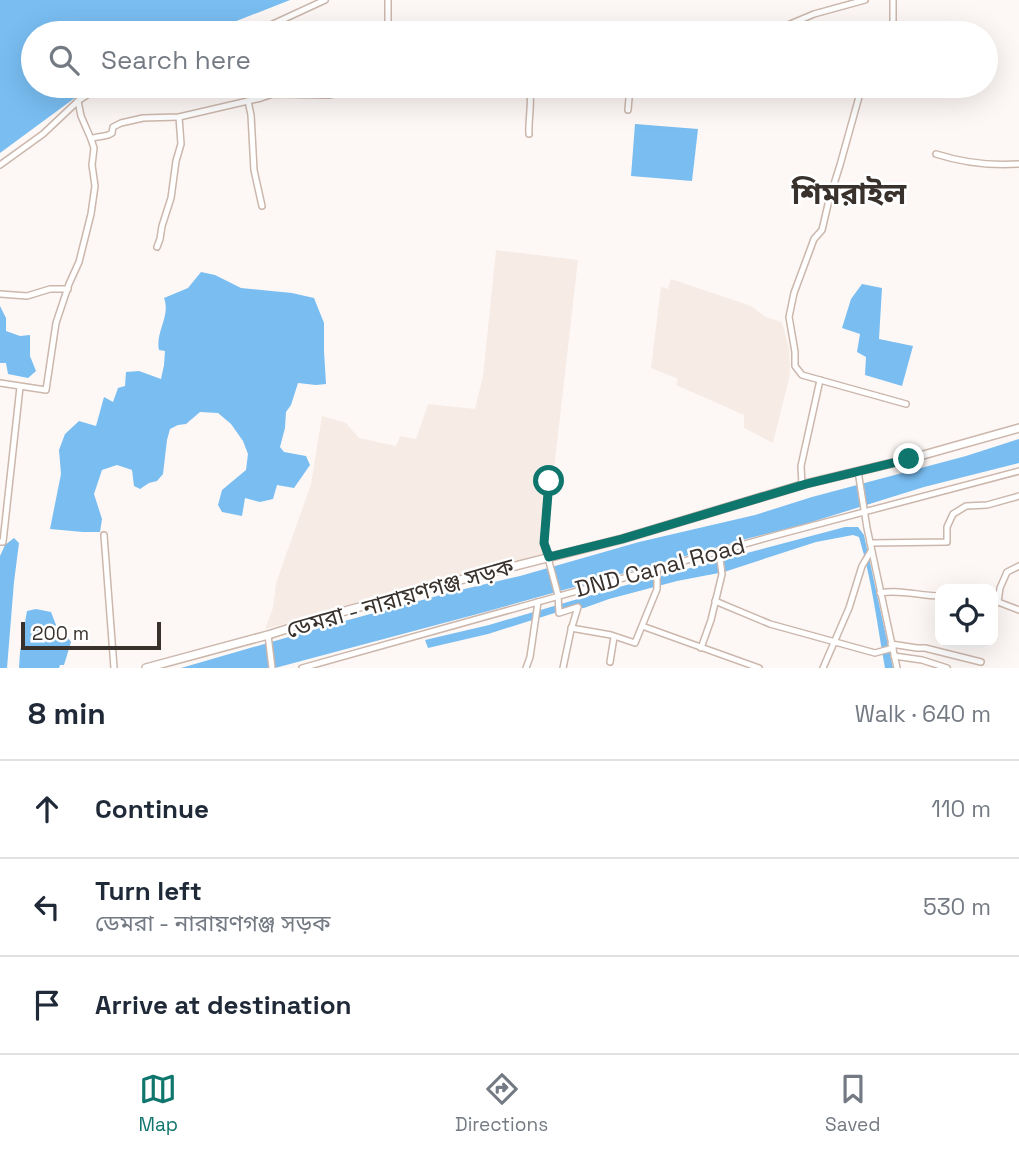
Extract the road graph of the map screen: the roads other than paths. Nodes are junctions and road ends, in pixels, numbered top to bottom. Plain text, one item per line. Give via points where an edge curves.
1 (325, 0) edge
2 (388, 0) edge
3 (865, 0) edge
4 (893, 0) edge
5 (280, 21) edge
6 (388, 21) edge
7 (797, 21) edge
8 (893, 21) edge
9 (83, 98) edge
10 (263, 98) edge
11 (530, 98) edge
12 (629, 98) edge
13 (859, 98) edge
14 (78, 101) junction
15 (248, 101) junction
16 (628, 110) dead end
17 (179, 117) junction
18 (529, 134) dead end
19 (91, 139) junction
20 (936, 154) dead end
21 (0, 164) edge
22 (1019, 164) edge
23 (262, 206) dead end
24 (157, 247) dead end
25 (68, 289) junction
26 (0, 294) edge
27 (820, 380) junction
28 (0, 383) edge
29 (20, 387) junction
30 (906, 404) dead end
31 (1019, 428) edge
32 (858, 471) junction
33 (1019, 471) edge
34 (549, 481) dead end
35 (802, 485) junction
36 (1019, 496) edge
37 (863, 512) junction
38 (104, 534) dead end
39 (0, 542) edge
40 (870, 543) junction
41 (719, 551) junction
42 (871, 551) junction
43 (549, 557) junction
44 (1019, 566) edge
45 (657, 568) junction
46 (880, 593) junction
47 (998, 594) edge
48 (558, 595) junction
49 (935, 596) edge
50 (538, 601) junction
51 (715, 601) junction
52 (998, 603) edge
53 (1019, 610) edge
54 (642, 626) junction
55 (571, 628) junction
56 (268, 635) junction
57 (614, 637) junction
58 (834, 641) junction
59 (892, 646) junction
60 (701, 648) junction
61 (894, 656) junction
62 (981, 662) dead end
63 (610, 663) dead end
64 (114, 668) edge
65 (146, 668) edge
66 (272, 668) edge
67 (302, 668) edge
68 (526, 668) edge
69 (563, 668) edge
70 (759, 668) edge
71 (822, 668) edge
72 (897, 668) edge
73 (947, 668) edge

1 - 5 street
2 - 6 street
3 - 7 street
4 - 8 street
9 - 14 street
10 - 15 street
11 - 18 street
12 - 16 street
13 - 27 street via 822,230 814,239 789,317 796,370
14 - 19 street
14 - 21 street via 43,134
15 - 17 street
15 - 23 street
17 - 19 street via 121,123 107,137
17 - 24 street via 181,144
19 - 25 street via 94,191 79,262
20 - 22 street via 960,162
25 - 26 street via 27,296
25 - 29 street via 56,323 46,390
27 - 30 street
27 - 35 street via 801,466
28 - 29 street
29 - 39 street
31 - 32 main road, ডেমরা - নারায়ণগঞ্জ সড়ক
32 - 35 main road, ডেমরা - নারায়ণগঞ্জ সড়ক
32 - 37 street
33 - 37 street, DND Canal Road
34 - 43 street via 544,543
35 - 43 main road, ডেমরা - নারায়ণগঞ্জ সড়ক
36 - 40 street via 966,506 953,514 947,542
37 - 40 street
37 - 41 street, DND Canal Road
38 - 64 street
40 - 42 street
41 - 45 street, DND Canal Road
41 - 51 street via 722,574
42 - 46 street
42 - 58 street
43 - 48 street
43 - 56 main road, ডেমরা - নারায়ণগঞ্জ সড়ক
44 - 47 street via 1007,572
45 - 48 street, DND Canal Road
45 - 54 street via 657,589
46 - 49 street
46 - 59 street
48 - 50 street, DND Canal Road
48 - 55 street via 559,613 578,607
50 - 67 street, DND Canal Road
50 - 68 street
51 - 58 street via 770,624
51 - 60 street
52 - 53 street
54 - 57 street via 635,643
54 - 60 street
55 - 57 street
55 - 69 street
56 - 65 main road, ডেমরা - নারায়ণগঞ্জ সড়ক
56 - 66 street
57 - 63 street
58 - 59 street via 875,653
58 - 71 street
59 - 61 street
59 - 62 street via 925,648
60 - 70 street
61 - 72 street
61 - 73 street

